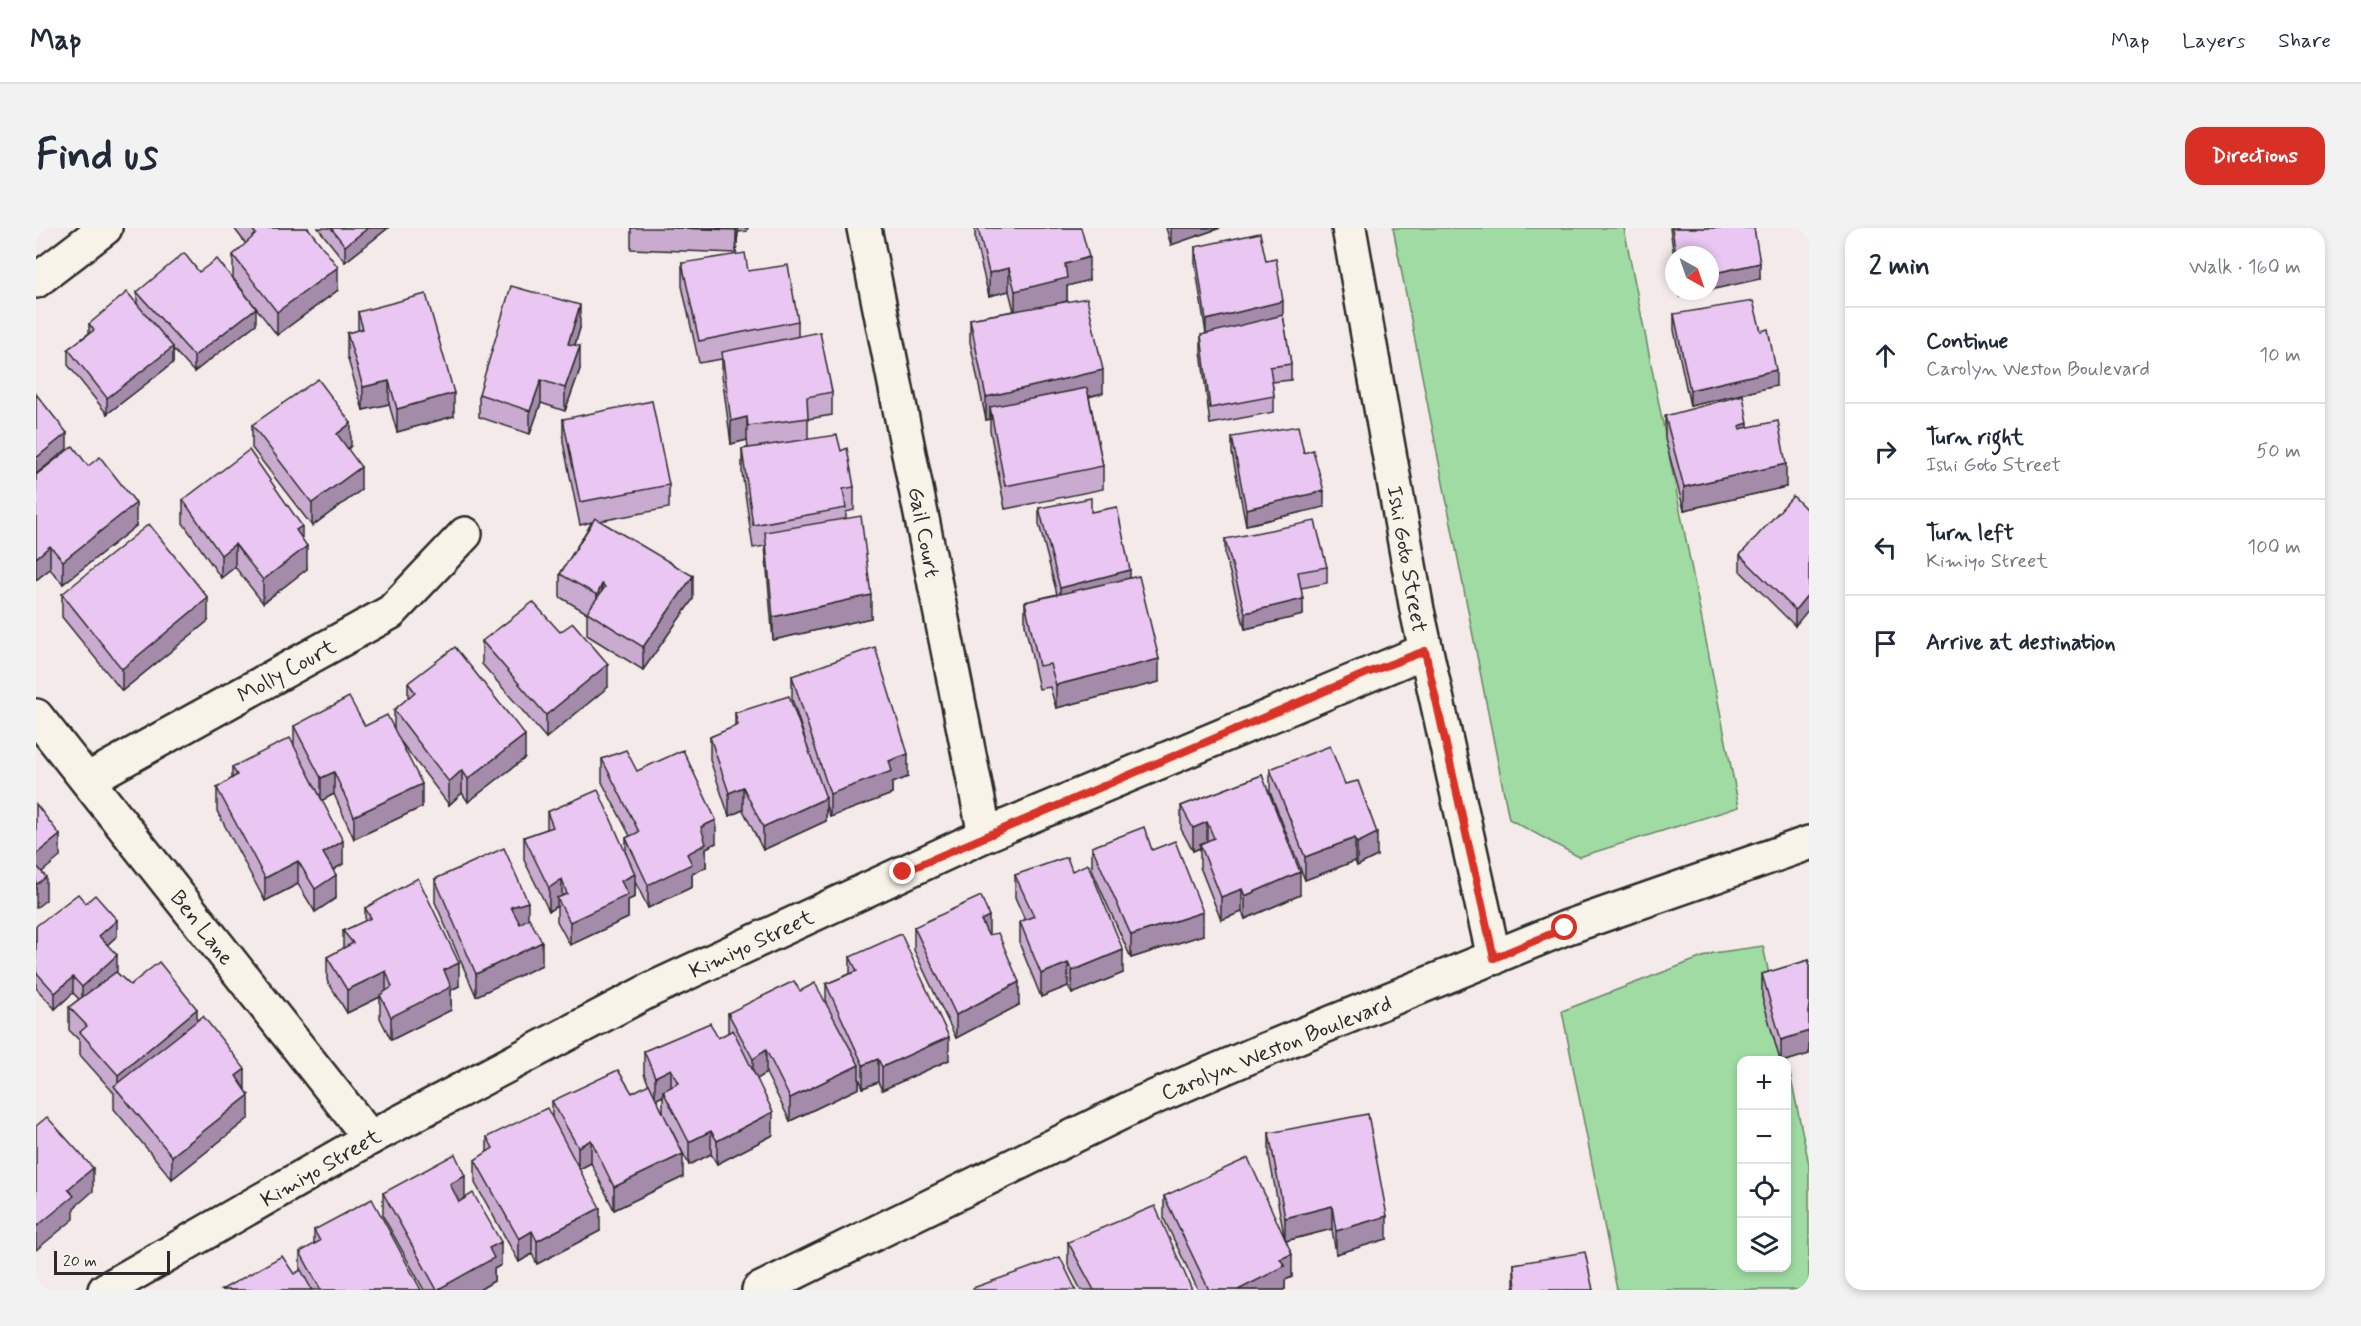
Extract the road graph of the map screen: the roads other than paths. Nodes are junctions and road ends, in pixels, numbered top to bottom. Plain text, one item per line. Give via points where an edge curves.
1 (105, 228) edge
2 (864, 228) edge
3 (1348, 228) edge
4 (36, 281) edge
5 (465, 534) dead end
6 (1425, 651) junction
7 (36, 716) edge
8 (87, 780) junction
9 (986, 835) junction
10 (1809, 843) edge
11 (1494, 958) junction
12 (370, 1138) junction
13 (105, 1290) edge
14 (759, 1290) edge

1 - 4 street
2 - 9 street, Gail Court
3 - 6 street, Ishi Goto Street
5 - 8 street, Molly Court via 391,612
6 - 9 street, Kimiyo Street
6 - 11 street, Ishi Goto Street
7 - 8 street, Ben Lane
8 - 12 street, Ben Lane
9 - 12 street, Kimiyo Street via 650,990
10 - 11 street, Carolyn Weston Boulevard via 1565,928
11 - 14 street, Carolyn Weston Boulevard via 1141,1103
12 - 13 street, Kimiyo Street

